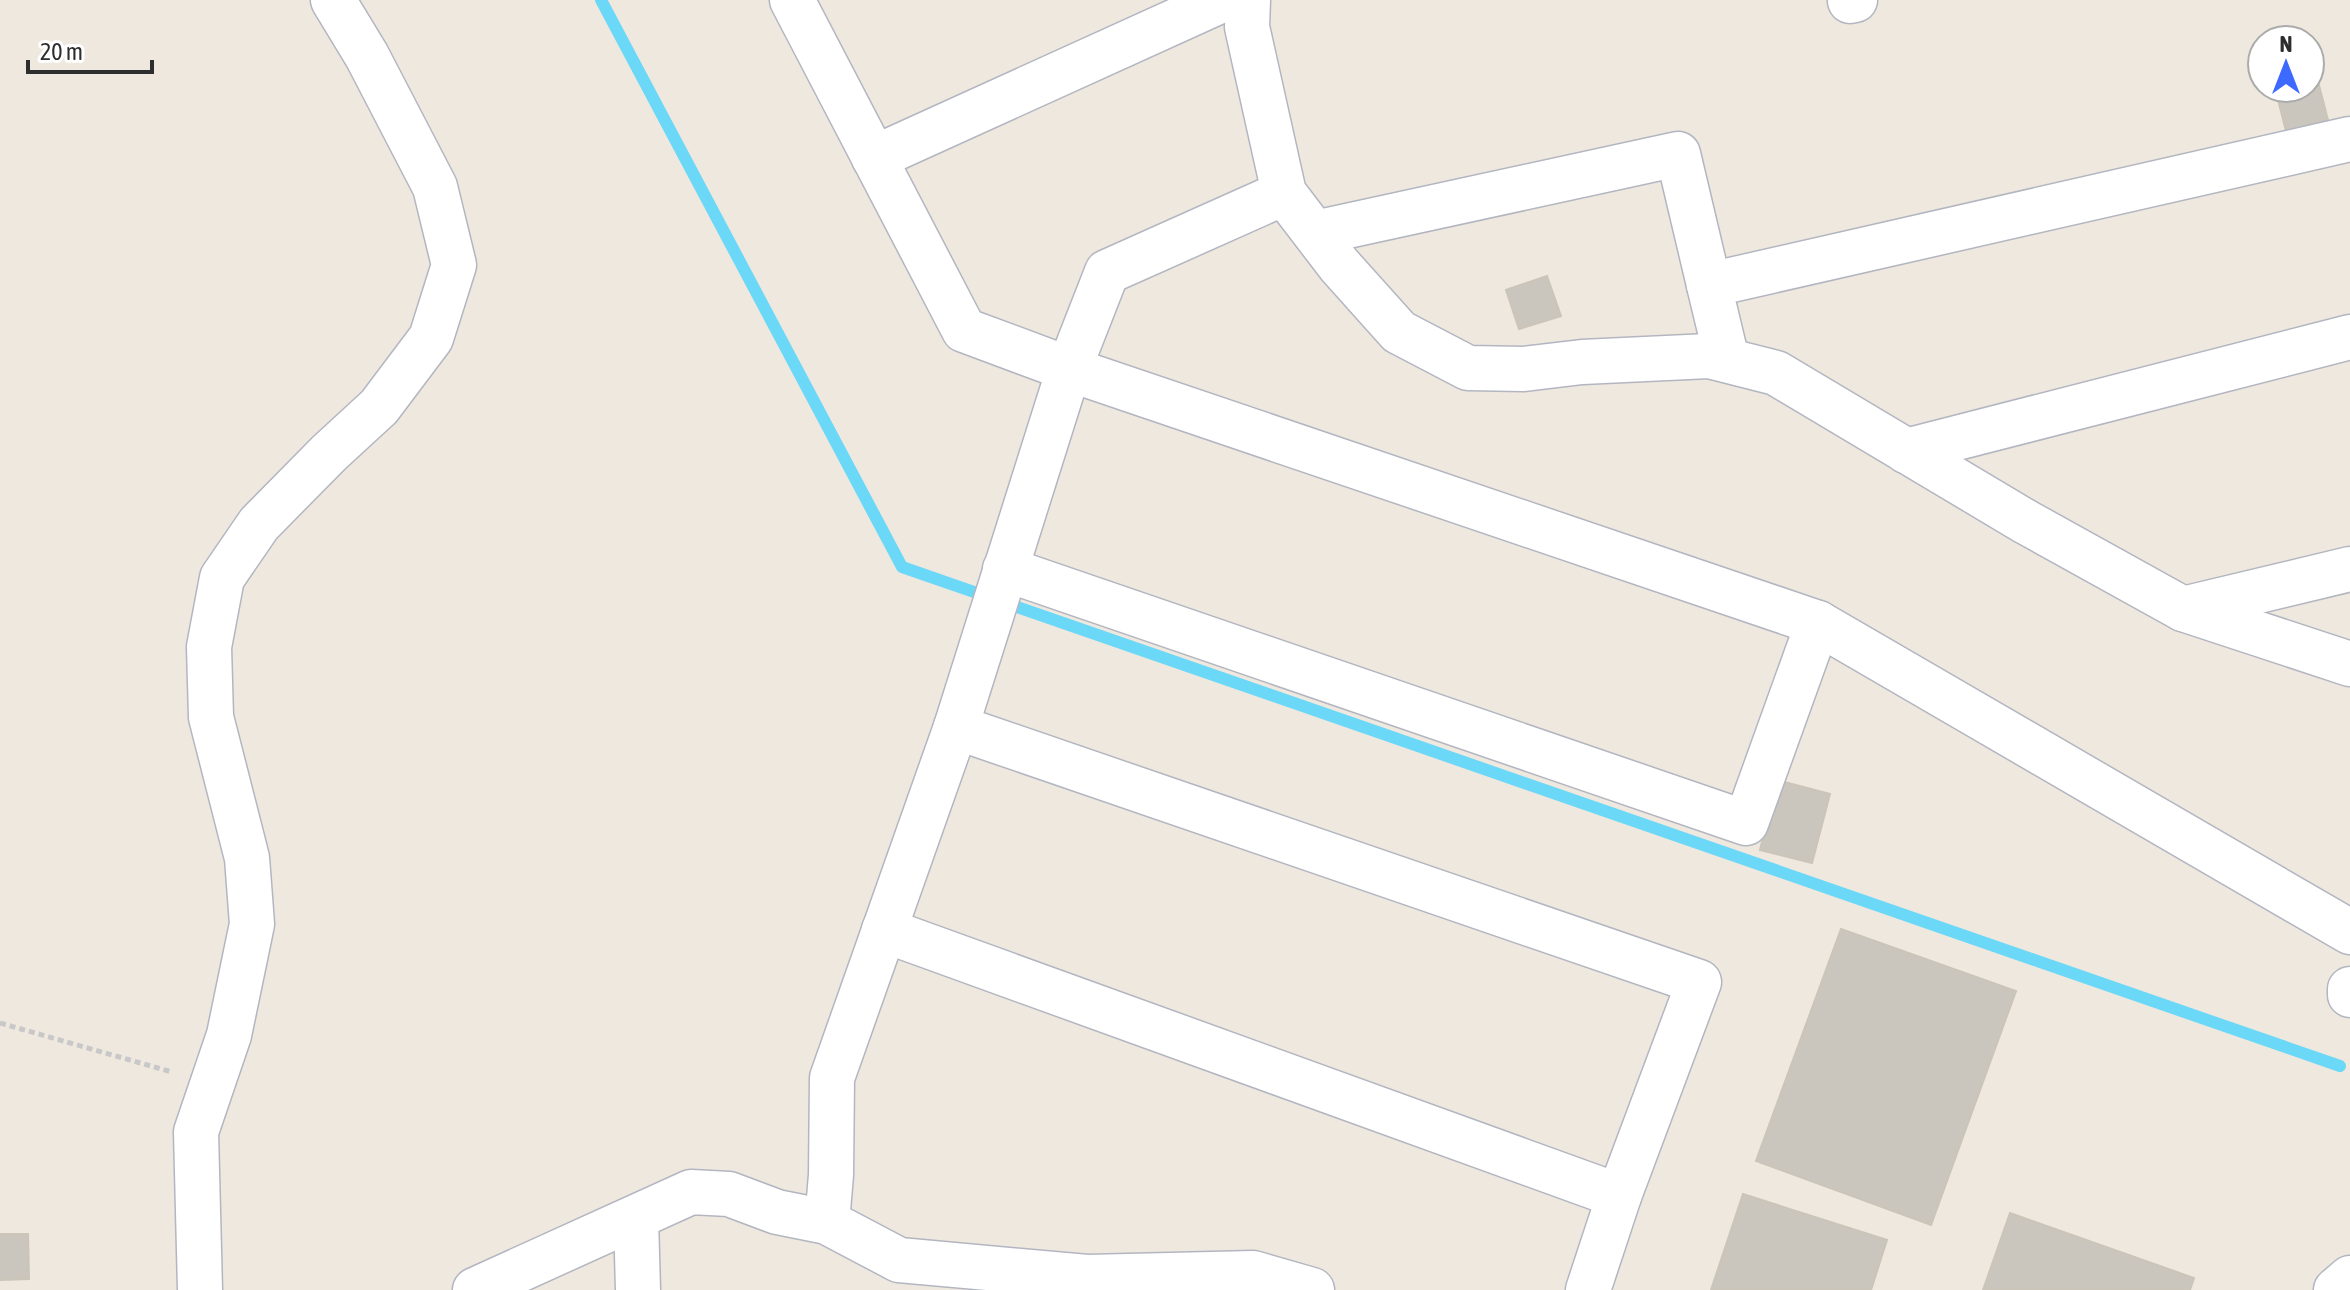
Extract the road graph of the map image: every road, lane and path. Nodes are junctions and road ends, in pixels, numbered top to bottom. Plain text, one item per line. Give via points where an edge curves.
1 (333, 0) edge
2 (792, 0) edge
3 (1222, 0) edge
4 (1248, 0) edge
5 (2350, 139) edge
6 (874, 158) junction
7 (1284, 193) junction
8 (1315, 233) junction
9 (1709, 285) junction
10 (2350, 337) edge
11 (1727, 360) junction
12 (1069, 369) junction
13 (1906, 451) junction
14 (1005, 569) junction
15 (2350, 569) edge
16 (2183, 609) junction
17 (1818, 623) junction
18 (2350, 664) edge
19 (956, 727) junction
20 (884, 930) junction
21 (2350, 932) edge
22 (0, 1023) edge
23 (212, 1083) junction
24 (1619, 1196) junction
25 (636, 1218) junction
26 (827, 1222) junction
27 (531, 1278) edge
28 (2350, 1278) edge
29 (200, 1290) edge
30 (475, 1290) edge
31 (638, 1290) edge
32 (1312, 1290) edge
33 (1588, 1290) edge
34 (2336, 1290) edge

1 - 23 street via 435,187 454,265 431,338 379,407 259,524 222,578 209,647 211,717 247,858 252,924 229,1035
2 - 6 street
3 - 6 street
4 - 7 street via 1247,27
5 - 9 street
6 - 12 street via 964,330
7 - 8 street
7 - 12 street via 1107,272
8 - 9 street via 1678,154
8 - 11 street via 1399,332 1468,368 1709,356
9 - 11 street
10 - 13 street
11 - 13 street via 1776,373
12 - 14 street
12 - 17 street
13 - 16 street
14 - 17 street via 1746,823
14 - 19 street
15 - 16 street
16 - 18 street
17 - 21 street
19 - 20 street
19 - 24 street via 1699,982
20 - 24 street
20 - 26 street via 832,1078
22 - 23 path
23 - 29 street via 196,1132
24 - 33 street
25 - 26 street via 691,1192 729,1194 777,1212
25 - 27 street
25 - 31 street
26 - 32 street via 899,1260 1087,1277 1253,1273
27 - 30 street
28 - 34 street

